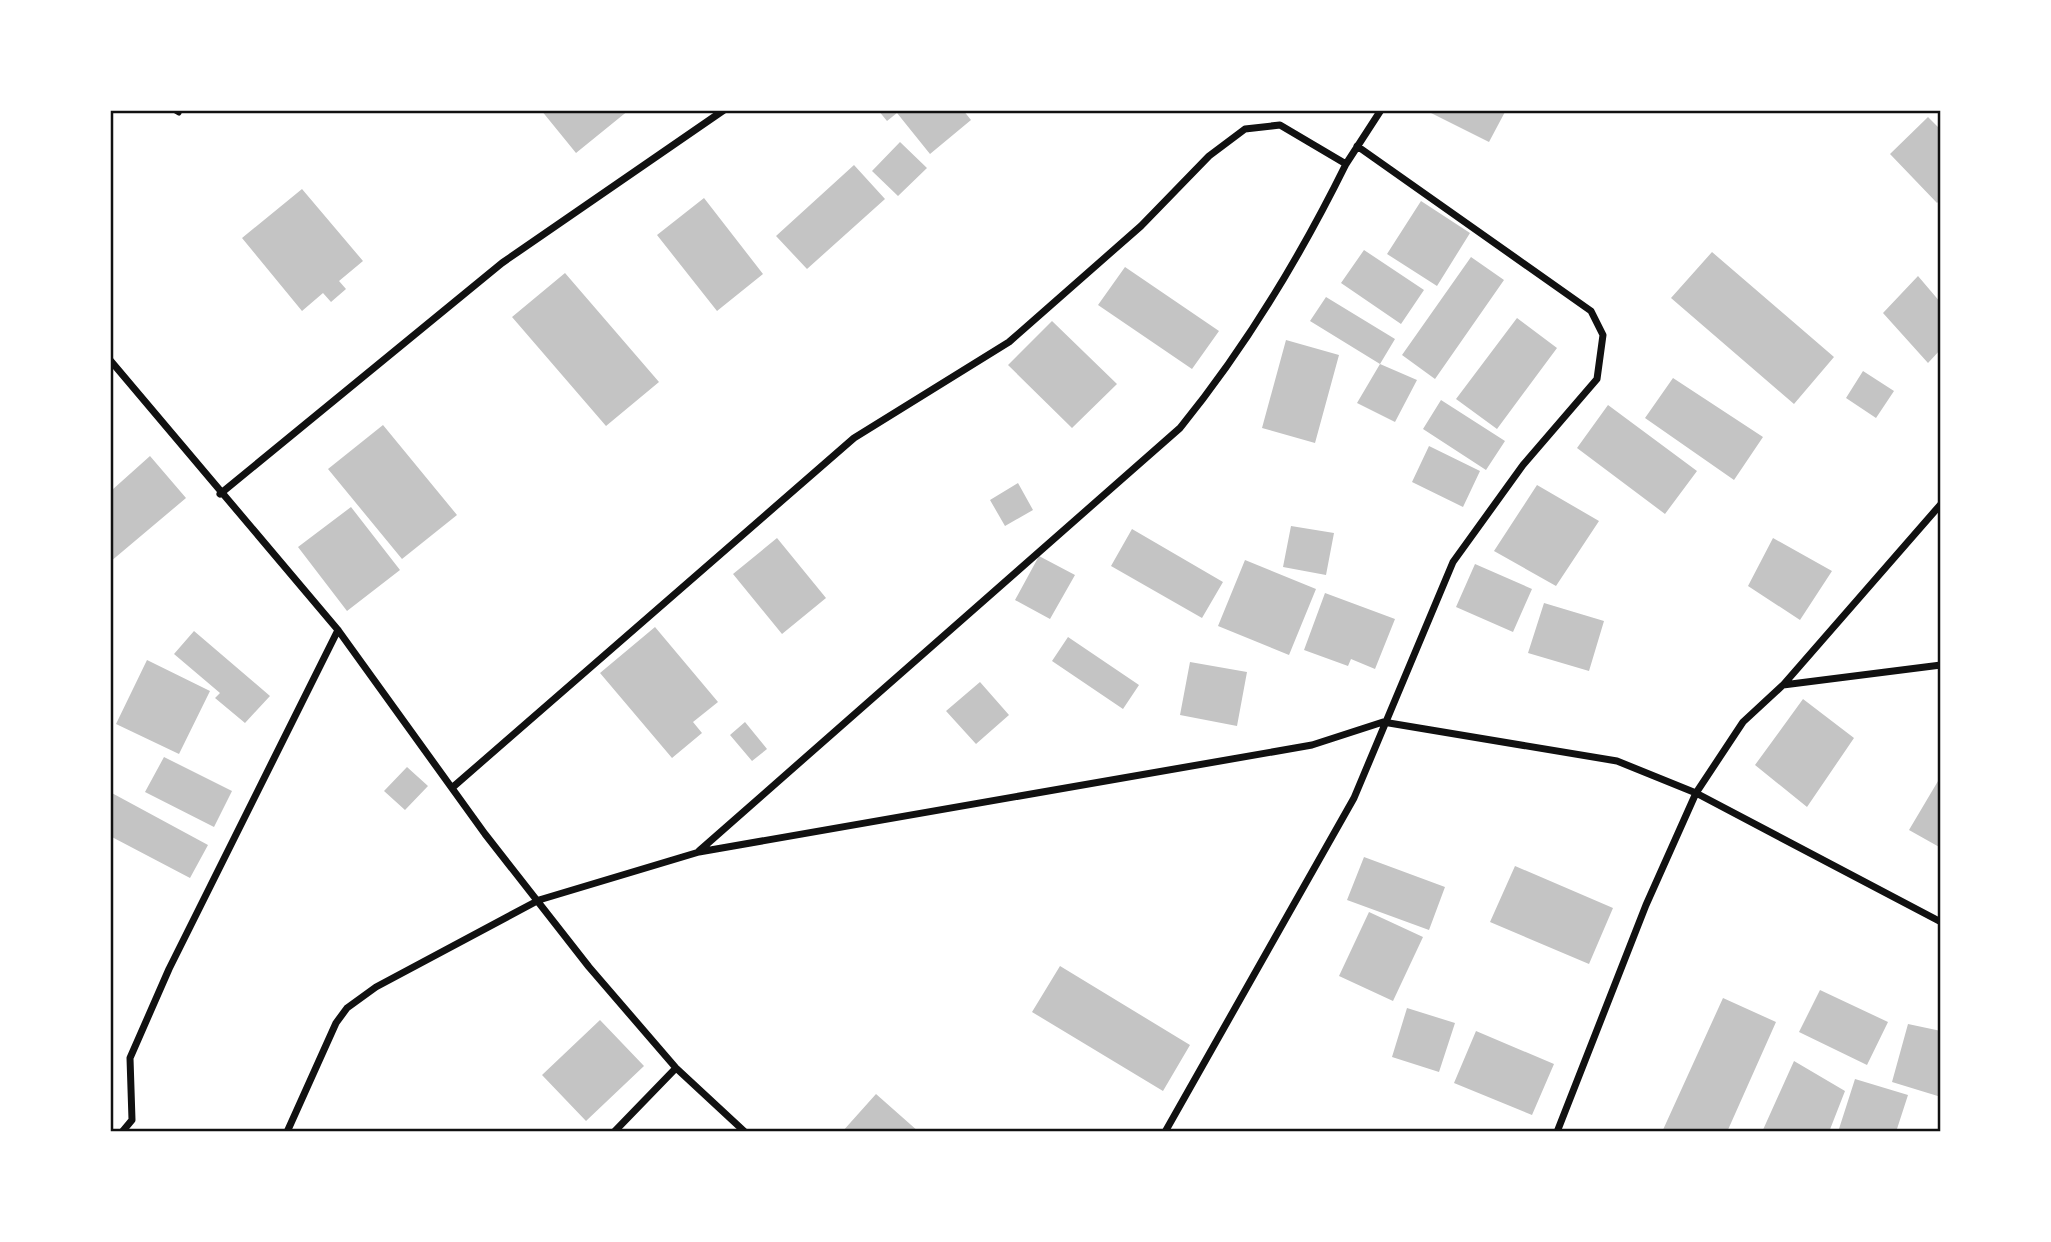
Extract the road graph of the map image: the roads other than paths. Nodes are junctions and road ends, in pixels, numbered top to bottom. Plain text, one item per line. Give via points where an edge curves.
1 (724, 110) edge
2 (1381, 110) edge
3 (1357, 146) junction
4 (1346, 164) junction
5 (110, 360) edge
6 (220, 494) junction
7 (1941, 504) edge
8 (338, 630) junction
9 (1941, 665) edge
10 (1783, 685) junction
11 (1383, 722) junction
12 (453, 787) junction
13 (1696, 793) junction
14 (699, 852) junction
15 (539, 900) junction
16 (1941, 922) edge
17 (676, 1068) junction
18 (122, 1132) edge
19 (287, 1132) edge
20 (614, 1132) edge
21 (745, 1132) edge
22 (1166, 1132) edge
23 (1557, 1132) edge

1 - 6 street via 502,263
2 - 3 street
3 - 4 street
3 - 11 street via 1591,311 1603,335 1597,379 1523,465 1454,562
4 - 12 street via 1280,125 1245,129 1209,156 1141,226 1009,342 853,438
4 - 14 street via 1312,233 1222,376 1180,428
5 - 6 street
6 - 8 street
7 - 10 street
8 - 12 street
8 - 18 street via 169,969 130,1058 132,1120
9 - 10 street
10 - 13 street via 1743,722
11 - 13 street via 1617,761
11 - 14 street via 1312,745
11 - 22 street via 1353,798
12 - 15 street
13 - 16 street
13 - 23 street via 1646,905
14 - 15 street
15 - 17 street via 589,967
15 - 19 street via 376,987 347,1008
17 - 20 street
17 - 21 street

